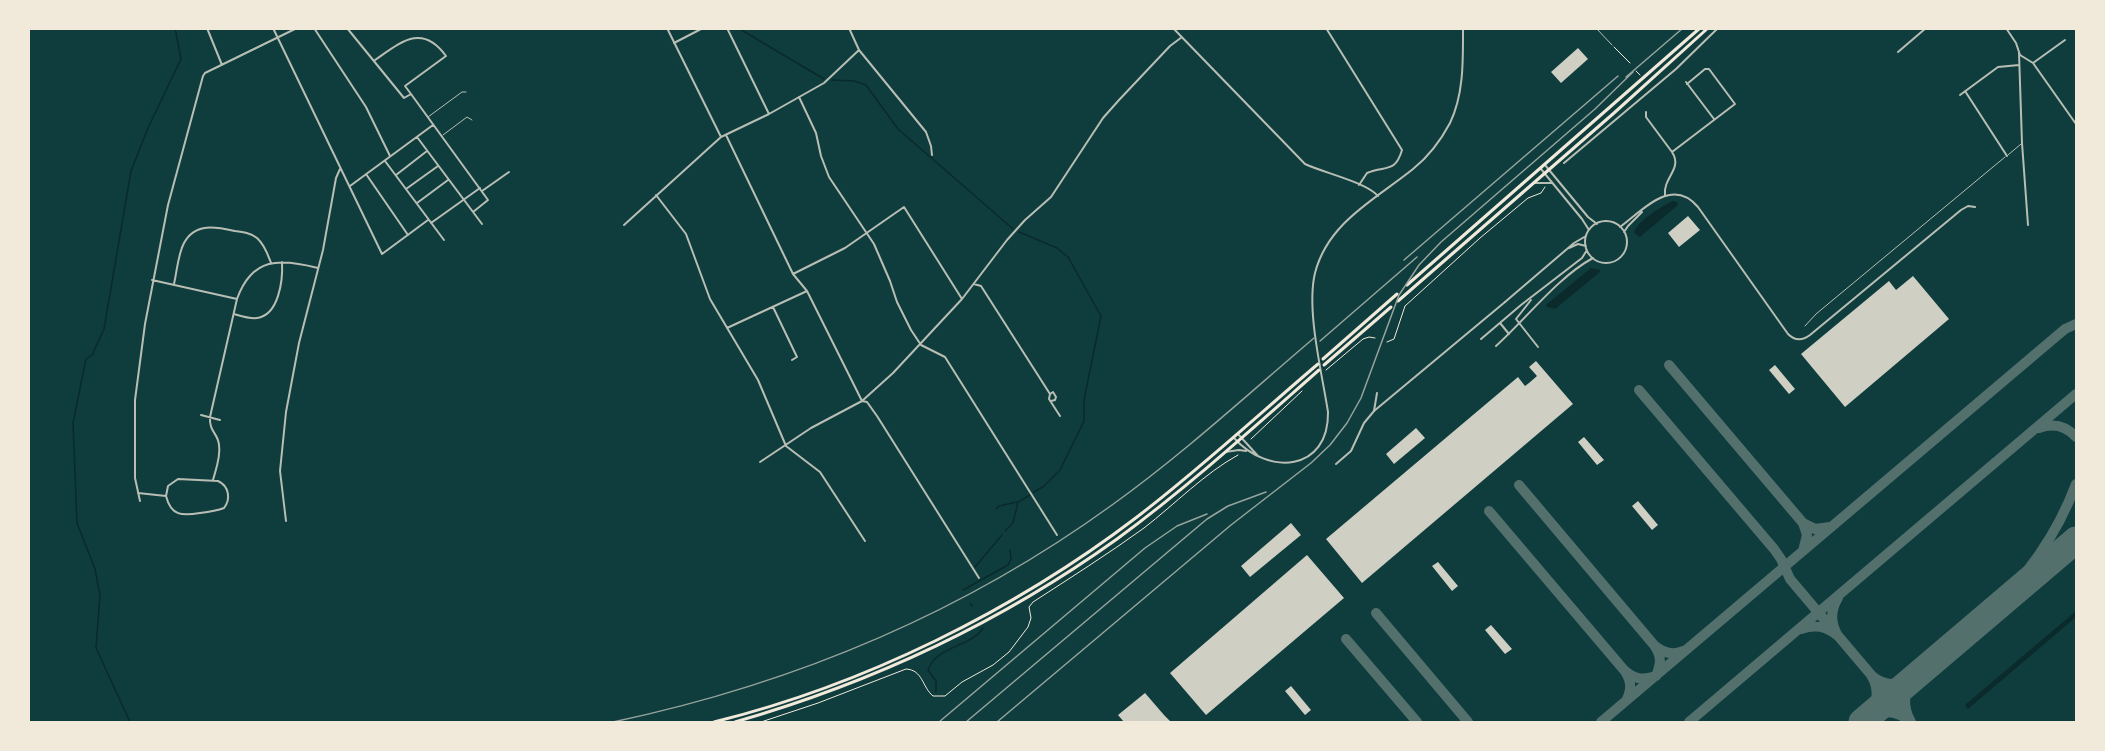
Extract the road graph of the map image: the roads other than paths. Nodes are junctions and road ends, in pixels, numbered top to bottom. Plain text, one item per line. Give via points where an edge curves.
1 (207, 28) edge
2 (273, 28) edge
3 (297, 28) edge
4 (314, 28) edge
5 (347, 28) edge
6 (355, 28) edge
7 (667, 28) edge
8 (703, 28) edge
9 (727, 28) edge
10 (849, 28) edge
11 (1173, 28) edge
12 (1326, 28) edge
13 (1463, 28) edge
14 (1596, 28) edge
15 (1700, 28) edge
16 (1707, 28) edge
17 (1718, 28) edge
18 (1926, 28) edge
19 (2006, 28) edge
20 (350, 32) junction
21 (1182, 37) junction
22 (278, 38) junction
23 (2065, 40) dead end
24 (674, 43) junction
25 (1612, 45) road end
26 (859, 50) junction
27 (1898, 52) dead end
28 (2019, 52) junction
29 (374, 61) junction
30 (2033, 63) junction
31 (222, 65) junction
32 (2019, 65) junction
33 (1965, 91) junction
34 (466, 92) dead end
35 (411, 94) junction
36 (1960, 95) dead end
37 (799, 97) junction
38 (1646, 112) dead end
39 (770, 114) junction
40 (428, 117) junction
41 (1714, 119) junction
42 (472, 120) dead end
43 (2076, 123) edge
44 (433, 125) junction
45 (726, 135) junction
46 (442, 136) junction
47 (417, 137) junction
48 (721, 137) junction
49 (2022, 143) junction
50 (427, 151) junction
51 (1672, 152) junction
52 (932, 155) dead end
53 (390, 156) junction
54 (2007, 156) junction
55 (385, 161) junction
56 (1564, 163) dead end
57 (1545, 165) junction
58 (438, 166) junction
59 (1540, 168) junction
60 (340, 169) junction
61 (1549, 170) junction
62 (509, 172) dead end
63 (366, 174) junction
64 (1545, 174) junction
65 (396, 175) junction
66 (448, 180) junction
67 (1534, 183) junction
68 (1552, 183) junction
69 (1359, 184) junction
70 (350, 186) junction
71 (406, 189) junction
72 (481, 189) junction
73 (656, 195) junction
74 (1665, 195) junction
75 (1378, 196) junction
76 (463, 200) junction
77 (417, 204) junction
78 (1651, 204) junction
79 (1975, 207) dead end
80 (472, 212) junction
81 (430, 221) junction
82 (482, 224) dead end
83 (1597, 224) junction
84 (624, 225) dead end
85 (2028, 225) dead end
86 (1620, 227) junction
87 (1589, 230) junction
88 (867, 232) junction
89 (1624, 233) junction
90 (408, 235) junction
91 (1586, 237) junction
92 (444, 240) dead end
93 (1586, 248) junction
94 (1567, 250) junction
95 (1593, 258) junction
96 (282, 262) junction
97 (271, 263) junction
98 (318, 267) junction
99 (793, 274) junction
100 (152, 280) junction
101 (174, 284) junction
102 (974, 284) junction
103 (1407, 285) dead end
104 (807, 291) junction
105 (1397, 294) dead end
106 (1533, 297) junction
107 (237, 299) junction
108 (962, 299) junction
109 (1398, 301) dead end
110 (773, 307) junction
111 (1391, 307) dead end
112 (234, 314) junction
113 (1500, 323) junction
114 (1519, 324) junction
115 (1805, 326) dead end
116 (727, 328) junction
117 (1509, 334) junction
118 (1482, 339) dead end
119 (921, 345) junction
120 (1496, 346) dead end
121 (1538, 347) dead end
122 (801, 355) dead end
123 (797, 357) junction
124 (1323, 359) dead end
125 (792, 360) dead end
126 (1318, 364) dead end
127 (1324, 365) dead end
128 (1319, 370) dead end
129 (1377, 393) dead end
130 (1050, 394) junction
131 (862, 401) junction
132 (1051, 401) junction
133 (1374, 411) junction
134 (201, 415) dead end
135 (1060, 416) dead end
136 (210, 417) junction
137 (220, 420) dead end
138 (1237, 433) junction
139 (1233, 437) junction
140 (1242, 438) junction
141 (1237, 442) junction
142 (786, 446) junction
143 (1247, 451) junction
144 (1226, 452) junction
145 (1260, 458) junction
146 (760, 462) dead end
147 (1336, 464) dead end
148 (213, 480) junction
149 (138, 493) junction
150 (166, 496) junction
151 (140, 501) dead end
152 (286, 520) dead end
153 (1057, 535) dead end
154 (865, 541) dead end
155 (979, 578) dead end
156 (714, 723) edge
157 (735, 723) edge

1 - 31 street
2 - 22 street
3 - 22 street
4 - 53 street via 366,107
5 - 20 street
6 - 20 street
7 - 24 street
8 - 24 street
9 - 39 street
10 - 26 street
11 - 21 street
12 - 69 street via 1402,150 1395,165 1367,173
13 - 75 street via 1459,96 1450,121 1436,145 1415,167
14 - 25 lane
15 - 57 main road
16 - 61 main road
17 - 56 street via 1661,82
18 - 27 street
19 - 28 street
20 - 29 street
21 - 69 street via 1305,164
21 - 102 street via 1103,118 1051,197 1007,240
22 - 31 street
22 - 60 street
23 - 30 street
24 - 48 street
26 - 37 street via 824,83
26 - 52 street via 926,132
28 - 30 street
28 - 32 street
29 - 35 street via 404,98
29 - 35 street via 414,38 434,43 446,56 405,86
30 - 43 street
31 - 100 street via 203,76
32 - 33 street via 1998,67
32 - 49 street
33 - 36 street
33 - 54 street
34 - 40 lane
35 - 40 street
37 - 39 street
37 - 88 street via 816,133 829,177
38 - 51 street
39 - 45 street
40 - 44 street
41 - 41 street via 1686,83 1707,68 1735,102 1735,106
41 - 51 street
42 - 46 lane via 467,117
44 - 46 street
44 - 47 street
45 - 48 street
45 - 99 street
46 - 72 street
47 - 50 street
47 - 53 street
48 - 73 street
49 - 54 lane
49 - 85 street
50 - 58 street
50 - 65 street
51 - 74 street via 1677,163 1666,182
53 - 55 street
54 - 115 lane
55 - 63 street
55 - 65 street
57 - 59 main road
57 - 61 street
58 - 66 street
58 - 71 street
59 - 64 street
59 - 103 main road
60 - 70 street
60 - 98 street
61 - 64 main road
61 - 83 street
62 - 72 street
63 - 70 street
63 - 90 street
64 - 67 main road
64 - 68 street
65 - 71 street
66 - 76 street
66 - 77 street
67 - 68 street
67 - 109 main road
68 - 87 street
69 - 75 street
70 - 90 street via 382,254
71 - 77 street
72 - 76 street
72 - 80 street via 489,200
73 - 84 street
73 - 116 street via 686,234 710,298
74 - 78 street
74 - 79 street via 1684,195 1694,202 1788,334 1801,340 1961,210
75 - 145 street via 1343,224 1324,250 1315,273 1312,294 1328,422 1323,439 1306,457 1289,463
76 - 80 street
76 - 81 street
77 - 81 street
78 - 86 street
78 - 89 street
80 - 82 street
81 - 90 street
81 - 92 street
83 - 86 street via 1607,222
83 - 87 street
86 - 89 street
87 - 91 street
88 - 99 street
88 - 108 street via 904,207
88 - 119 street via 903,315
89 - 95 street via 1626,246 1619,258 1606,263
91 - 93 street
91 - 94 street
93 - 94 street via 1578,244
93 - 95 street
93 - 106 street via 1582,258
94 - 133 street
95 - 114 street
96 - 97 street
96 - 98 street
96 - 112 street via 274,306 267,314 257,318
97 - 101 street via 261,243 248,233 205,227 184,243
97 - 107 street via 248,277
98 - 152 street via 286,412 280,471
99 - 104 street
100 - 101 street
100 - 149 street via 135,400
101 - 107 street
102 - 108 street
102 - 130 street via 981,286
104 - 110 street
104 - 131 street
105 - 124 main road
106 - 113 street
106 - 114 street via 1516,319
107 - 112 street
108 - 119 street
110 - 116 street
110 - 123 street
111 - 127 main road
112 - 136 street
113 - 117 street
113 - 118 street
114 - 117 street
114 - 121 street
116 - 142 street via 758,380
117 - 120 street
119 - 131 street
119 - 153 street via 945,357
122 - 123 street
123 - 125 street
126 - 138 main road
128 - 140 main road
129 - 133 street
130 - 132 street
130 - 132 street via 1053,392 1056,398
131 - 142 street
131 - 155 street via 877,416
132 - 135 street
133 - 147 street via 1351,451
134 - 136 street
136 - 137 street
136 - 148 street via 209,426 220,448
138 - 139 main road
138 - 140 street
139 - 141 street
139 - 156 main road via 1136,518 1045,580 971,622 814,691
140 - 141 main road
140 - 145 street
141 - 143 street
141 - 144 main road
142 - 146 street
142 - 154 street via 820,472
143 - 144 street
143 - 145 street
144 - 157 main road via 1145,518 1049,584 990,618 885,669
148 - 150 street via 178,479 168,486
148 - 150 street via 228,490 227,504 220,510 178,515
149 - 150 street
149 - 151 street

